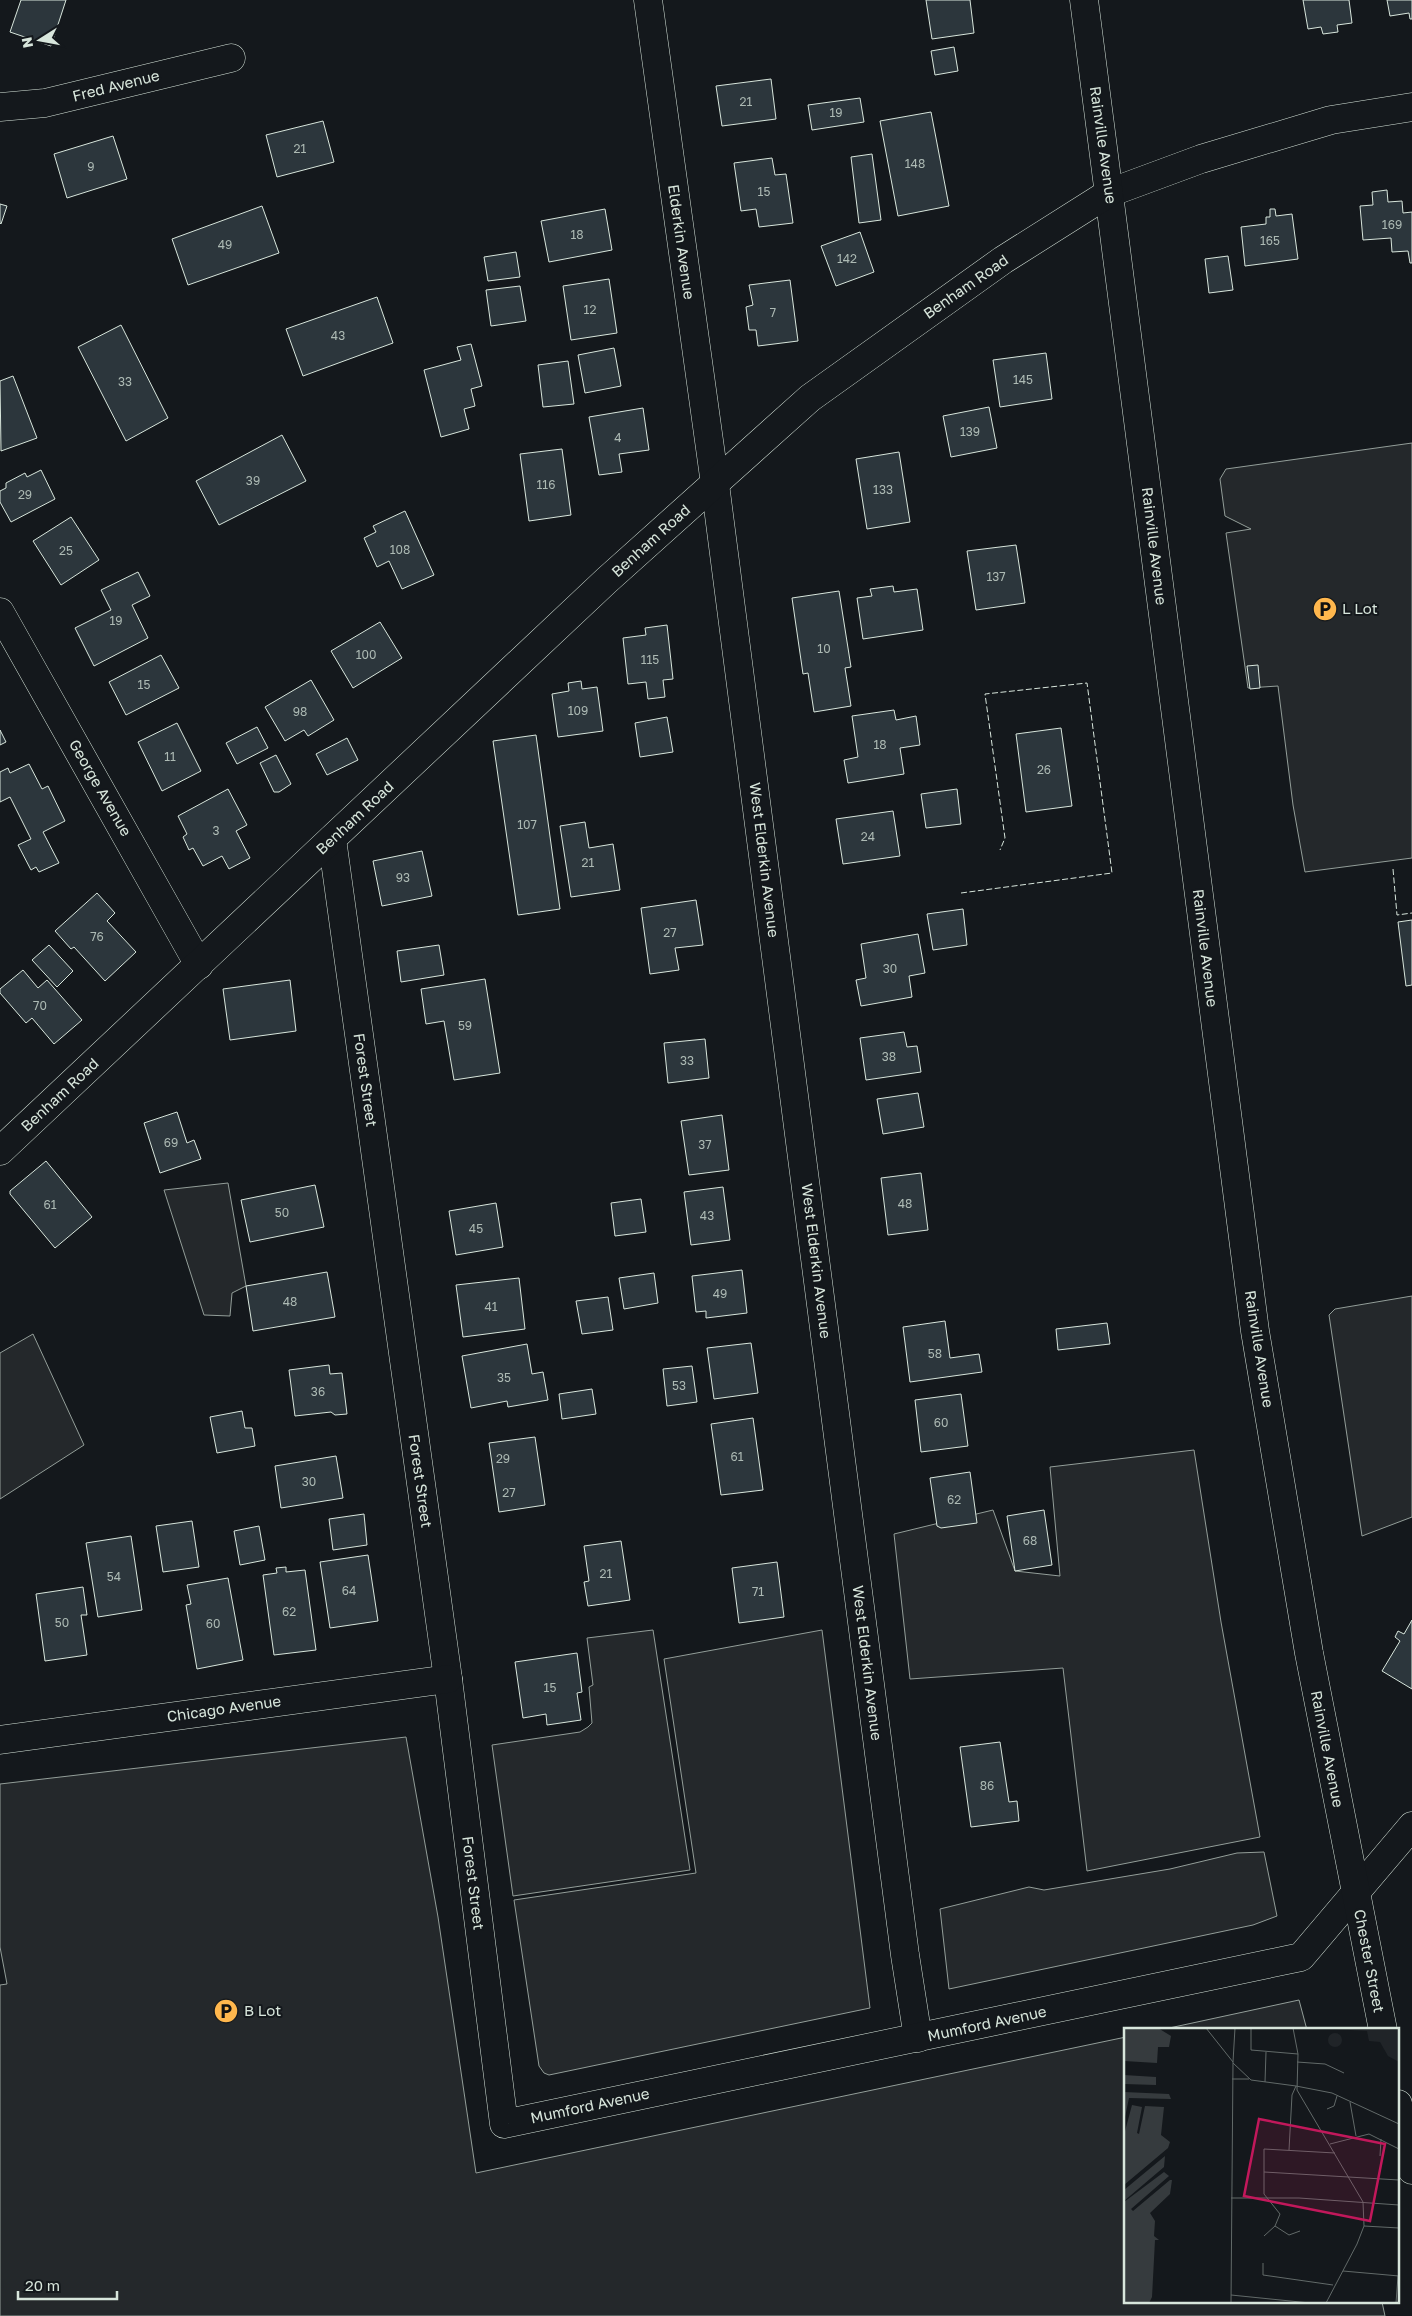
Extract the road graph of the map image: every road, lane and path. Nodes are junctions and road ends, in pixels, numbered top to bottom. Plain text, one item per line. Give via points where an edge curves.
1 (648, 0) edge
2 (1084, 0) edge
3 (231, 58) dead end
4 (0, 107) edge
5 (1412, 107) edge
6 (1109, 193) junction
7 (715, 484) junction
8 (0, 612) edge
9 (332, 839) junction
10 (199, 965) junction
11 (0, 1151) edge
12 (448, 1679) junction
13 (0, 1740) edge
14 (1412, 1826) edge
15 (1355, 1892) junction
16 (1383, 2028) edge
17 (918, 2038) junction
18 (1400, 2113) edge
19 (504, 2124) joint
20 (1412, 2170) edge

1 - 7 street, Elderkin Avenue
2 - 6 street, Rainville Avenue
3 - 4 street, Fred Avenue via 45,103
5 - 6 street, Benham Road via 1331,120 1201,159
6 - 7 street, Benham Road via 1003,260 810,398
6 - 15 street, Rainville Avenue via 1255,1332 1309,1653
7 - 9 street, Benham Road via 607,580
7 - 17 street, West Elderkin Avenue
8 - 10 street, George Avenue
9 - 10 street, Benham Road
9 - 12 street, Forest Street
10 - 11 street, Benham Road
12 - 13 street, Chicago Avenue
12 - 19 street, Forest Street
14 - 15 street, Mumford Avenue
15 - 16 street, Chester Street
15 - 17 street, Mumford Avenue via 1302,1957
17 - 19 street, Mumford Avenue
18 - 20 street

